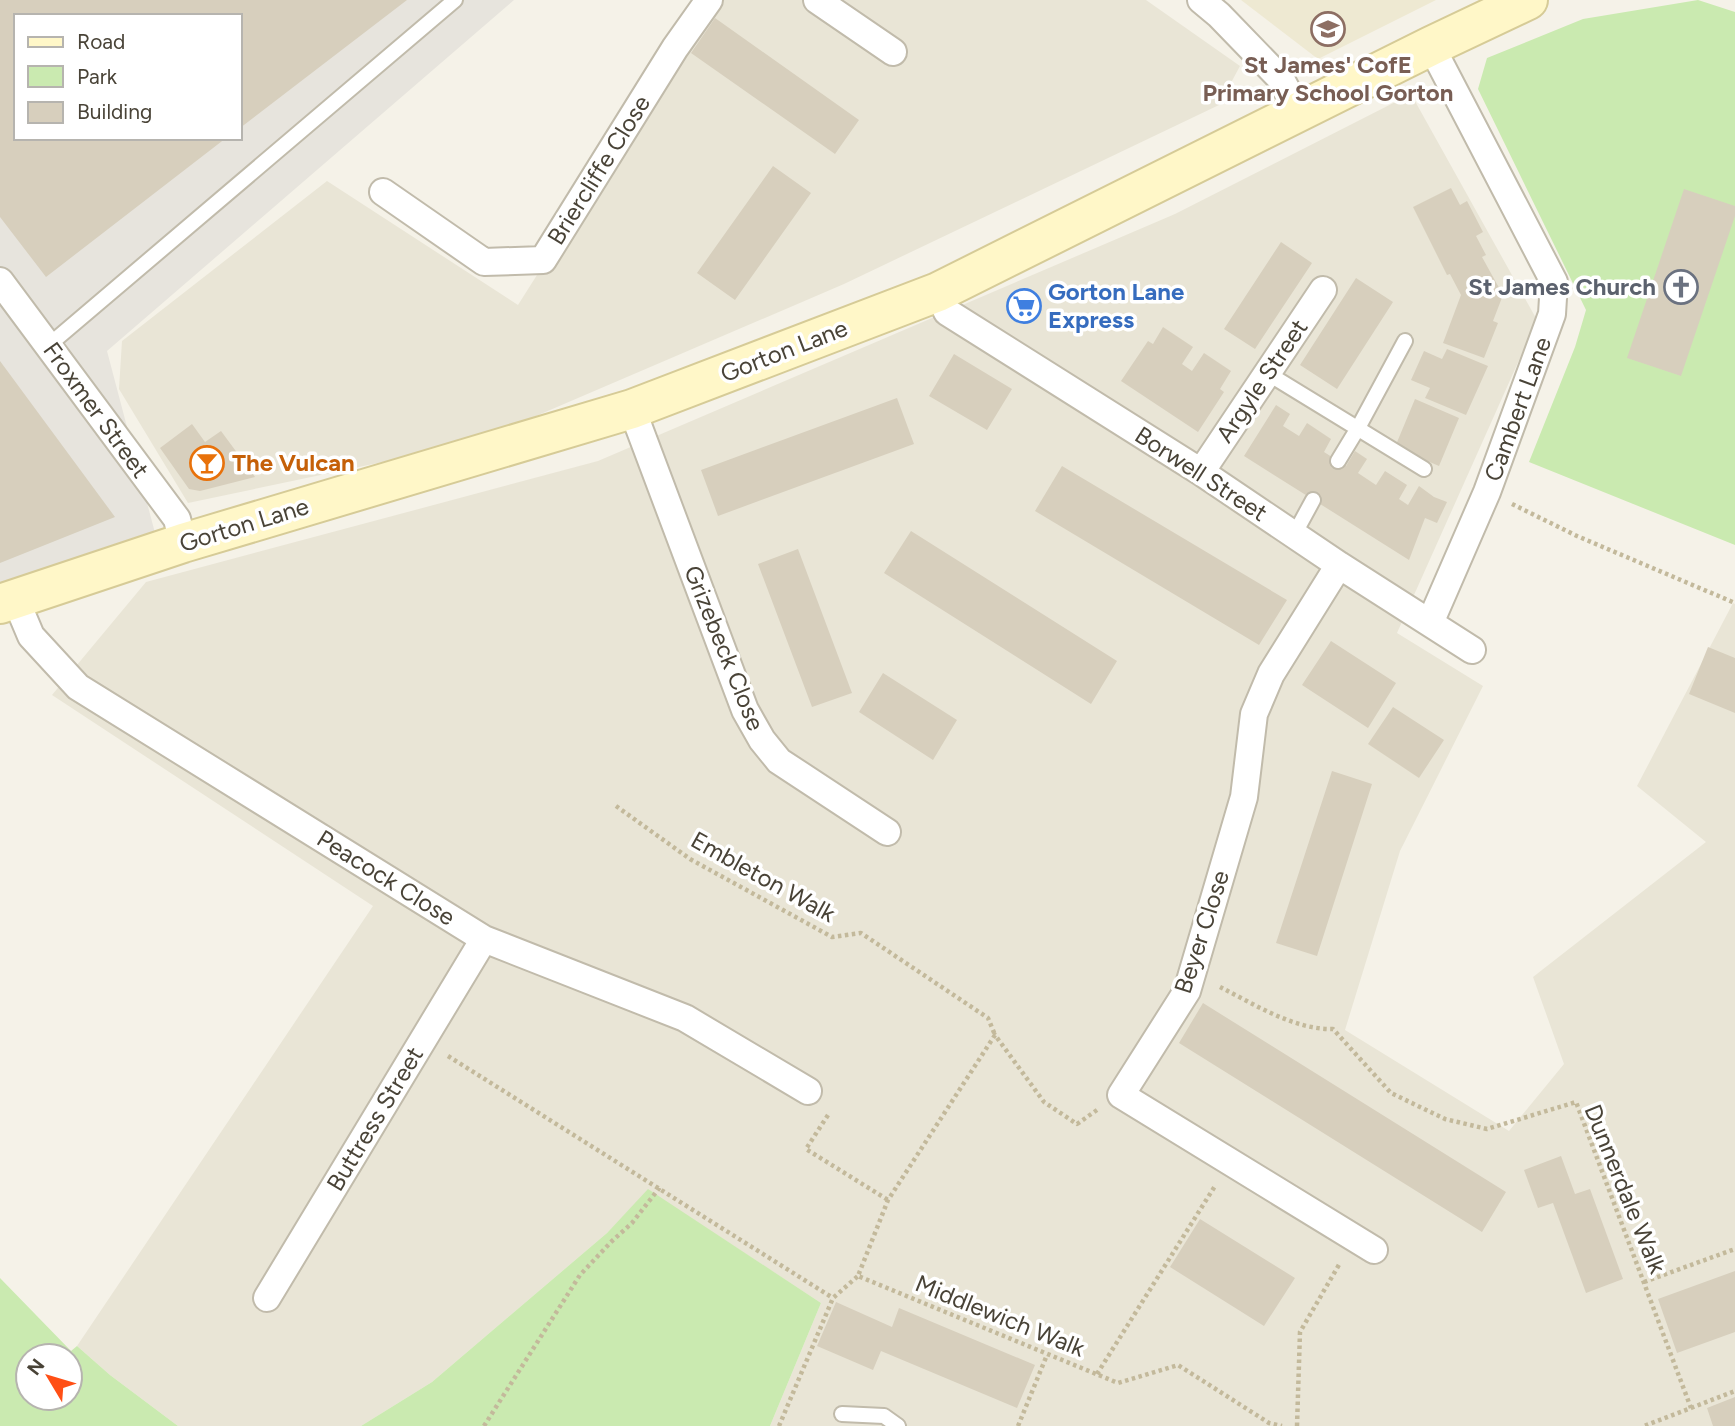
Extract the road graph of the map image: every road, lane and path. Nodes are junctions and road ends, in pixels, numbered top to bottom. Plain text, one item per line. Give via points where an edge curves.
1 (454, 0) edge
2 (709, 0) edge
3 (817, 0) edge
4 (1201, 0) edge
5 (1528, 0) edge
6 (1431, 46) junction
7 (893, 52) dead end
8 (1299, 113) junction
9 (383, 192) dead end
10 (0, 281) edge
11 (1323, 290) dead end
12 (938, 292) junction
13 (1405, 341) dead end
14 (49, 345) junction
15 (1267, 373) junction
16 (632, 409) junction
17 (1358, 428) junction
18 (1338, 461) dead end
19 (1424, 469) dead end
20 (1201, 472) junction
21 (1488, 492) junction
22 (1313, 500) dead end
23 (1294, 535) junction
24 (183, 543) junction
25 (1339, 565) junction
26 (7, 601) edge
27 (1735, 603) edge
28 (1430, 623) junction
29 (1472, 650) dead end
30 (616, 806) dead end
31 (887, 832) dead end
32 (484, 939) junction
33 (1192, 974) junction
34 (995, 1035) junction
35 (423, 1040) junction
36 (808, 1091) joint
37 (1121, 1095) junction
38 (1230, 1161) junction
39 (660, 1187) junction
40 (888, 1200) junction
41 (1365, 1244) joint
42 (1735, 1249) edge
43 (858, 1276) junction
44 (1644, 1282) junction
45 (267, 1298) dead end
46 (833, 1298) junction
47 (1047, 1355) junction
48 (1097, 1374) junction
49 (1735, 1391) edge
50 (1691, 1408) junction
51 (842, 1413) dead end
52 (484, 1426) edge
53 (779, 1426) edge
54 (898, 1426) edge
55 (1018, 1426) edge
56 (1282, 1426) edge
57 (1297, 1426) edge
58 (1643, 1426) edge

1 - 14 lane
2 - 9 street, Briercliffe Close via 543,260 484,262
3 - 7 street
4 - 8 street via 1281,79
5 - 6 street, Gorton Lane
6 - 8 street, Gorton Lane
6 - 21 street, Cambert Lane via 1554,282 1552,314
8 - 12 street, Gorton Lane
10 - 14 street, Froxmer Street
11 - 15 street, Argyle Street
12 - 16 street, Gorton Lane
12 - 20 street, Borwell Street via 947,312
13 - 17 lane
14 - 24 street, Froxmer Street via 177,519
15 - 17 lane
15 - 20 street, Argyle Street
16 - 24 street, Gorton Lane
16 - 31 street, Grizebeck Close via 746,710 762,740 779,761
17 - 18 lane
17 - 19 lane
20 - 23 street, Borwell Street
21 - 27 path via 1577,536
21 - 28 street, Cambert Lane
22 - 23 lane
23 - 25 street, Borwell Street
24 - 26 street, Gorton Lane
25 - 28 street, Borwell Street
25 - 33 street, Beyer Close via 1271,674 1254,713 1244,797
26 - 32 street, Peacock Close via 31,636 78,687
28 - 29 street, Borwell Street
30 - 34 path, Embleton Walk via 690,859 832,937 861,933 988,1018
32 - 35 street, Buttress Street
32 - 36 street, Peacock Close via 685,1018
33 - 37 street, Beyer Close via 1187,991
33 - 44 path, Dunnerdale Walk via 1271,1013 1318,1029 1333,1029 1391,1093 1445,1119 1487,1129 1576,1102
34 - 37 path, Embleton Walk via 1044,1102 1077,1124
34 - 40 path
35 - 39 path
35 - 45 street, Buttress Street
36 - 40 path via 833,1107 806,1149
37 - 38 street
38 - 41 street
38 - 48 path
39 - 46 path
39 - 52 path via 580,1275
40 - 43 path
41 - 57 path via 1300,1332
42 - 44 path
43 - 46 path
43 - 47 path, Middlewich Walk
44 - 50 path, Dunnerdale Walk
46 - 53 path
47 - 48 path, Middlewich Walk
47 - 55 path
48 - 56 path, Middlewich Walk via 1118,1383 1178,1365 1269,1423
49 - 50 path
50 - 58 path
51 - 54 lane via 884,1416

